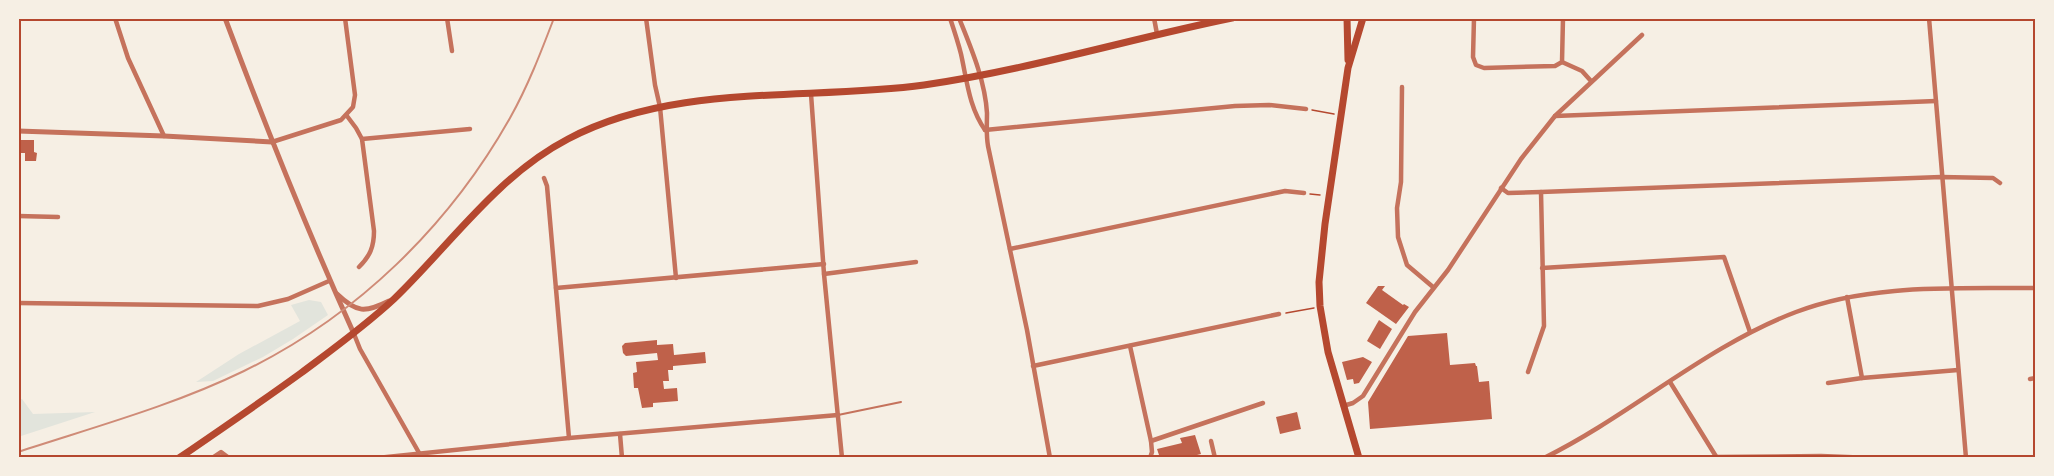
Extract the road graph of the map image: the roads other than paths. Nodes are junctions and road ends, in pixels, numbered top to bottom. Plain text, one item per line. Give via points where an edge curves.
1 (115, 18) edge
2 (225, 18) edge
3 (345, 18) edge
4 (447, 18) edge
5 (646, 18) edge
6 (950, 18) edge
7 (959, 18) edge
8 (1154, 18) edge
9 (1232, 18) edge
10 (1347, 18) edge
11 (1362, 18) edge
12 (1474, 18) edge
13 (1563, 18) edge
14 (1929, 18) edge
15 (1157, 34) junction
16 (1642, 35) dead end
17 (453, 51) dead end
18 (1562, 62) junction
19 (1348, 68) junction
20 (980, 76) junction
21 (965, 78) junction
22 (1591, 81) junction
23 (1402, 87) dead end
24 (811, 94) junction
25 (1936, 101) junction
26 (660, 107) junction
27 (1306, 109) road end
28 (347, 116) junction
29 (1555, 116) junction
30 (470, 129) dead end
31 (985, 130) junction
32 (18, 131) edge
33 (164, 136) junction
34 (362, 139) junction
35 (272, 142) junction
36 (1941, 177) junction
37 (544, 178) dead end
38 (2000, 183) dead end
39 (1501, 188) junction
40 (1540, 192) junction
41 (1304, 193) road end
42 (18, 216) edge
43 (58, 218) dead end
44 (1010, 249) junction
45 (916, 262) dead end
46 (824, 264) junction
47 (359, 267) dead end
48 (1542, 268) junction
49 (824, 274) junction
50 (676, 278) junction
51 (329, 281) junction
52 (1433, 287) junction
53 (556, 288) junction
54 (2036, 288) edge
55 (1951, 289) junction
56 (334, 291) junction
57 (1847, 297) junction
58 (394, 299) junction
59 (18, 303) edge
60 (1279, 314) road end
61 (1750, 332) junction
62 (354, 334) junction
63 (1130, 346) junction
64 (1033, 366) junction
65 (1958, 370) junction
66 (1528, 372) dead end
67 (1862, 378) junction
68 (1670, 382) junction
69 (1828, 383) dead end
70 (901, 402) dead end
71 (1263, 403) dead end
72 (1343, 406) junction
73 (838, 415) junction
74 (620, 434) junction
75 (569, 438) junction
76 (1151, 441) junction
77 (1211, 441) dead end
78 (418, 452) junction
79 (179, 458) edge
80 (212, 458) edge
81 (229, 458) edge
82 (377, 458) edge
83 (422, 458) edge
84 (622, 458) edge
85 (842, 458) edge
86 (1050, 458) edge
87 (1150, 458) edge
88 (1215, 458) edge
89 (1359, 458) edge
90 (1544, 458) edge
91 (1717, 458) edge
92 (1872, 458) edge
93 (1966, 458) edge

1 - 33 street via 128,58
2 - 35 street
3 - 28 street via 356,95
4 - 17 street
5 - 26 street
6 - 21 street
7 - 20 street
8 - 15 street
9 - 15 main road
10 - 19 main road
11 - 19 main road
12 - 18 street via 1476,65 1555,66
13 - 18 street
14 - 25 street
15 - 20 main road
16 - 22 street
18 - 22 street via 1582,71
19 - 72 main road via 1320,260 1320,306
20 - 21 main road
20 - 31 street via 987,115
21 - 24 main road via 884,90
21 - 31 street via 976,117
22 - 29 street
23 - 52 street via 1398,237 1407,265
24 - 26 main road via 706,100
24 - 46 street
25 - 29 street
25 - 36 street
26 - 50 street
26 - 58 main road via 593,127 522,168
27 - 31 street via 1235,106
28 - 34 street
28 - 35 street
29 - 39 street
30 - 34 street
31 - 44 street
32 - 33 street
33 - 35 street
34 - 47 street via 374,244
35 - 51 street
36 - 38 street via 1993,178
36 - 40 street
36 - 55 street
37 - 53 street
39 - 40 street via 1508,193
39 - 52 street
40 - 48 street
41 - 44 street via 1285,191
42 - 43 street
44 - 64 street
45 - 49 street
46 - 49 street
46 - 50 street
48 - 61 street via 1724,257
48 - 66 street via 1544,326
49 - 73 street
50 - 53 street
51 - 56 street
51 - 59 street via 274,304 258,306
52 - 72 street via 1363,396
53 - 75 street
54 - 55 street
55 - 57 street
55 - 65 street
56 - 58 street via 358,310 373,309
56 - 62 street
57 - 61 street via 1798,311
57 - 67 street
58 - 62 main road
60 - 63 street
61 - 68 street
62 - 78 street
62 - 79 main road
63 - 64 street
63 - 76 street
64 - 86 street
65 - 67 street
65 - 93 street
67 - 69 street
68 - 90 street
68 - 91 street
70 - 73 lane
71 - 76 street
72 - 89 main road
73 - 74 street
73 - 85 street
74 - 75 street
74 - 84 street
75 - 78 street
76 - 87 street
77 - 88 street
78 - 82 street
78 - 83 street
80 - 81 street via 221,452
91 - 92 street

